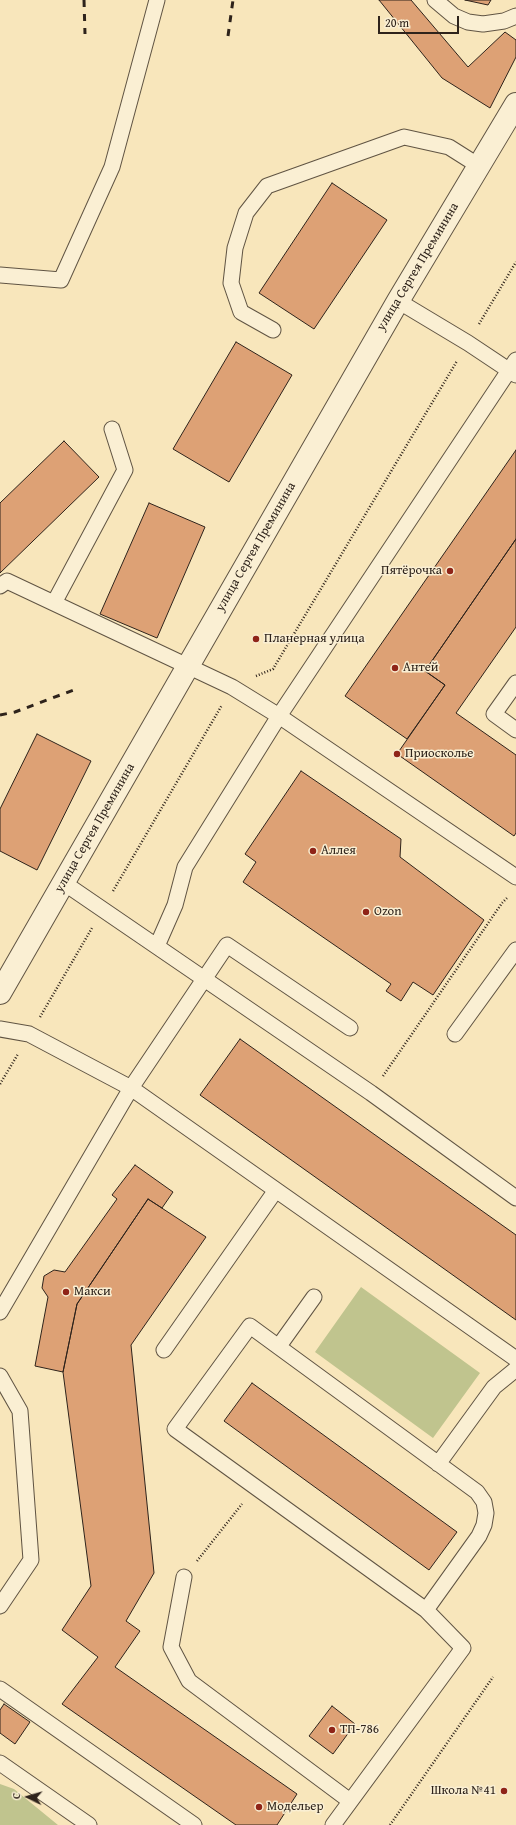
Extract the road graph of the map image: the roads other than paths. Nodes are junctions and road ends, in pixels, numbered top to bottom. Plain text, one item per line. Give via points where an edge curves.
1 (157, 0) edge
2 (435, 0) edge
3 (516, 16) edge
4 (516, 104) edge
5 (478, 166) junction
6 (0, 275) edge
7 (398, 301) junction
8 (273, 330) dead end
9 (514, 369) edge
10 (112, 429) dead end
11 (0, 586) edge
12 (54, 604) junction
13 (187, 666) junction
14 (516, 683) edge
15 (279, 716) junction
16 (516, 730) edge
17 (516, 877) edge
18 (64, 884) junction
19 (156, 946) junction
20 (516, 950) edge
21 (204, 979) junction
22 (0, 993) edge
23 (350, 1028) dead end
24 (0, 1029) edge
25 (455, 1034) dead end
26 (131, 1088) junction
27 (276, 1190) junction
28 (516, 1198) edge
29 (314, 1297) dead end
30 (0, 1312) edge
31 (278, 1346) junction
32 (164, 1350) dead end
33 (516, 1359) edge
34 (516, 1368) edge
35 (0, 1376) edge
36 (438, 1464) junction
37 (184, 1576) road end
38 (0, 1606) edge
39 (426, 1610) junction
40 (0, 1689) edge
41 (0, 1763) edge
42 (350, 1801) junction
43 (89, 1825) edge
44 (194, 1825) edge
45 (334, 1825) edge

1 - 6 lane via 112,167 62,280
2 - 3 lane via 454,16 468,22 483,24 504,21
4 - 5 street, улица Сергея Преминина
5 - 7 street, улица Сергея Преминина
5 - 8 lane via 449,147 404,137 267,186 246,213 235,248 231,283 241,312
7 - 9 lane
7 - 13 street, улица Сергея Преминина
9 - 15 lane
10 - 12 lane via 125,470
11 - 12 lane via 7,582
12 - 13 lane
13 - 15 lane via 232,687
13 - 18 street, улица Сергея Преминина
14 - 16 lane via 494,714
15 - 17 lane
15 - 19 lane via 185,867 175,905
18 - 19 lane
18 - 22 street, улица Сергея Преминина
19 - 21 lane
20 - 25 lane
21 - 23 lane via 227,945
21 - 26 lane
21 - 28 lane via 371,1093
24 - 26 lane via 29,1034
26 - 27 lane
26 - 30 lane
27 - 32 lane
27 - 33 lane
29 - 31 lane
31 - 36 lane
31 - 39 lane via 250,1326 175,1429
34 - 36 lane via 494,1387
35 - 38 lane via 20,1411 31,1560
36 - 39 lane via 477,1492 484,1502 486,1513 479,1536
37 - 42 lane via 171,1647 188,1681
39 - 42 lane via 463,1648
40 - 44 lane
41 - 43 lane
42 - 45 lane

